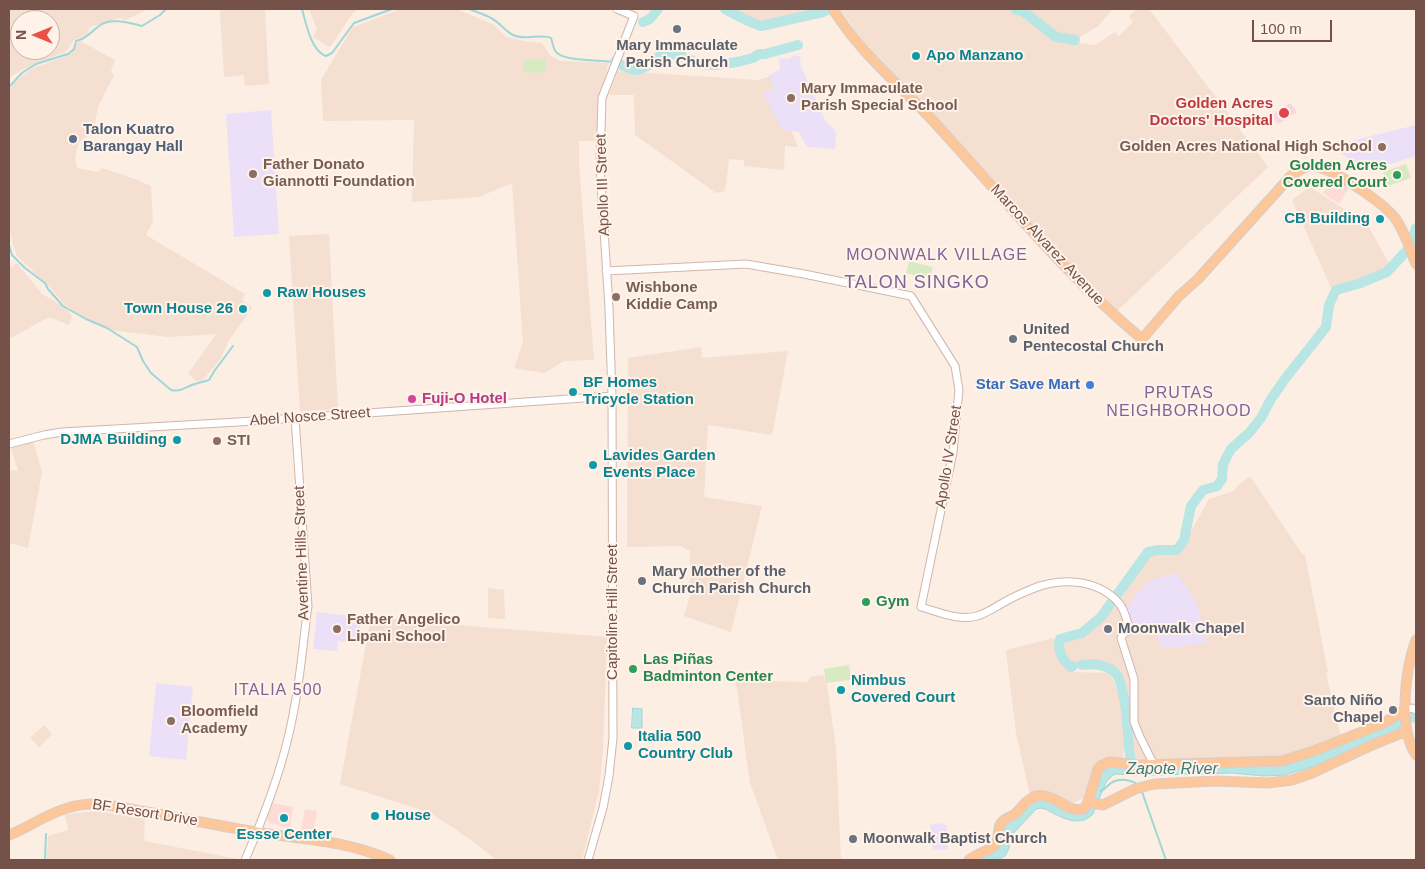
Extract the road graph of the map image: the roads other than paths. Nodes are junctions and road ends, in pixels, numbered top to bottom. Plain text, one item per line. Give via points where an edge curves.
1 (617, 9) edge
2 (833, 9) edge
3 (1414, 260) edge
4 (606, 271) junction
5 (611, 360) joint
6 (612, 396) junction
7 (295, 418) junction
8 (9, 444) edge
9 (1416, 640) edge
10 (1416, 710) edge
11 (1406, 720) junction
12 (1416, 755) edge
13 (1154, 765) junction
14 (1092, 803) junction
15 (257, 832) junction
16 (9, 835) edge
17 (245, 860) edge
18 (390, 860) edge
19 (588, 860) edge
20 (969, 860) edge

1 - 4 street, Apollo III Street via 634,16 602,98 600,166
2 - 3 main road, Marcos Alvarez Avenue via 844,27 1060,261 1113,315 1142,339 1290,177 1304,168 1315,166 1330,171 1375,200 1394,217
4 - 5 street, Apollo III Street
4 - 13 street, Apollo IV Street via 746,264 911,296 955,366 959,390 953,452 921,607 960,618 979,616 1048,584 1084,583 1100,588 1121,606 1130,630 1121,638 1134,679 1134,722
5 - 6 street, Capitoline Hill Street
6 - 7 street, Abel Nosce Street
6 - 19 street, Capitoline Hill Street via 613,738 603,808
7 - 8 street, Abel Nosce Street via 62,432
7 - 15 street, Aventine Hills Street via 308,606 288,737
9 - 11 main road via 1410,666
10 - 11 street via 1412,708
11 - 12 main road
11 - 13 main road via 1384,723 1282,761
11 - 14 main road via 1370,746 1292,780 1141,786 1107,803
13 - 14 main road via 1105,763 1097,772
14 - 20 main road via 1078,810 1044,796 1032,798 1001,822 994,846
15 - 16 main road, BF Resort Drive via 89,804 52,813
15 - 17 street, Aventine Hills Street
15 - 18 main road, BF Resort Drive via 325,840

